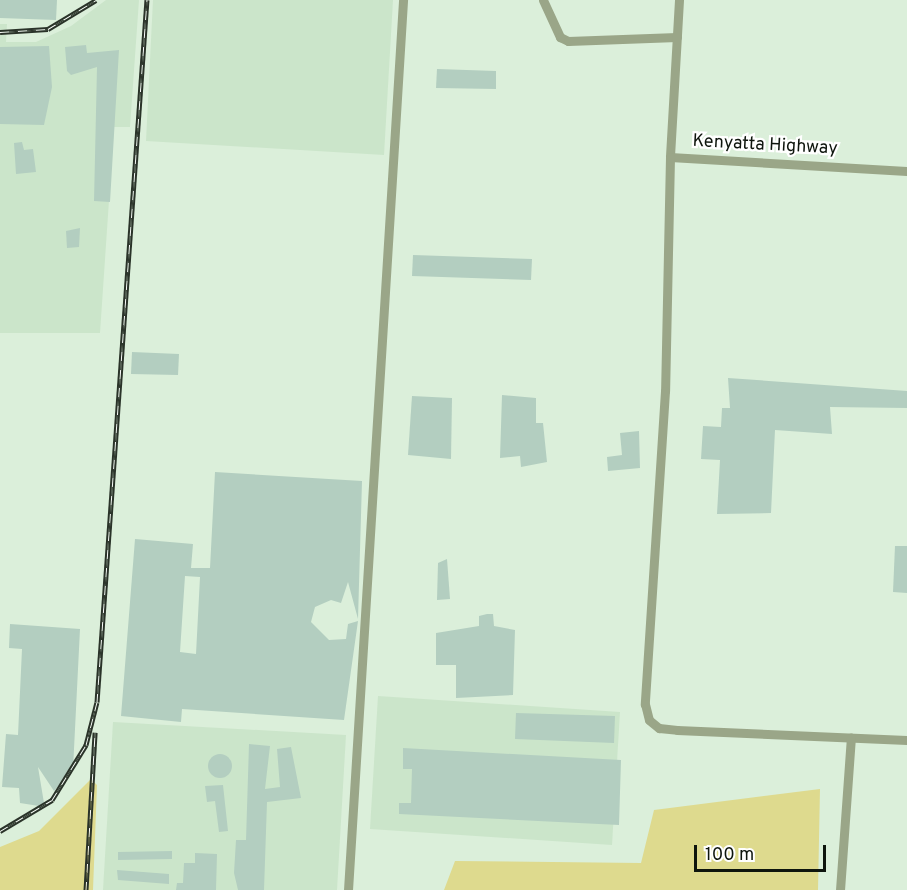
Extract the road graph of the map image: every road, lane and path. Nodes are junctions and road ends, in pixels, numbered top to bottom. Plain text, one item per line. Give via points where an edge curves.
1 (403, 0) edge
2 (543, 0) edge
3 (679, 0) edge
4 (677, 37) junction
5 (670, 157) junction
6 (907, 171) edge
7 (851, 737) junction
8 (907, 740) edge
9 (348, 890) edge
10 (840, 890) edge

1 - 9 street
2 - 4 street via 560,37 568,41
3 - 4 street, Kenyatta Highway
4 - 5 street, Kenyatta Highway
5 - 6 street, Kenyatta Highway
5 - 7 street via 665,391 645,704 648,720 659,728 677,730
7 - 8 street
7 - 10 street

